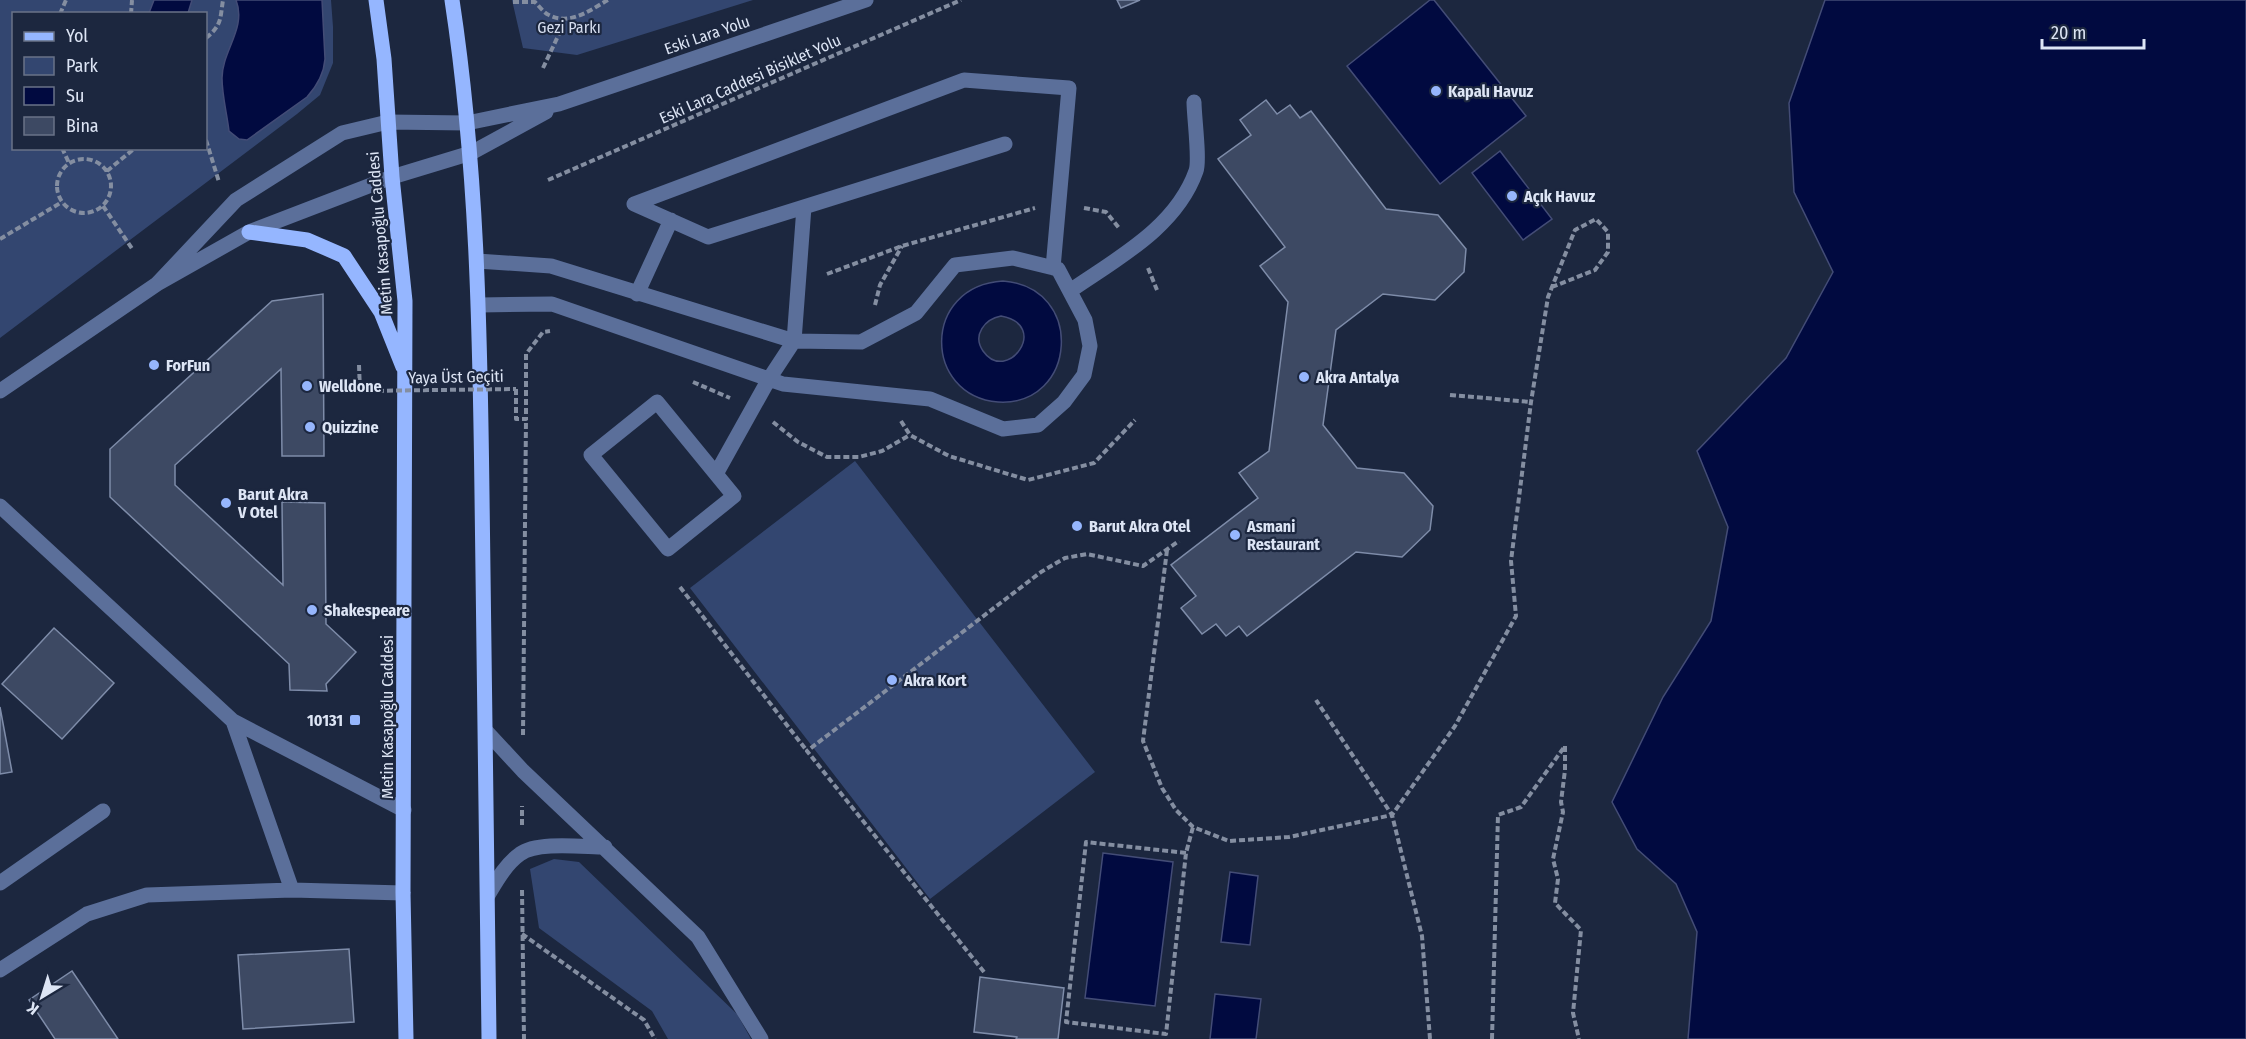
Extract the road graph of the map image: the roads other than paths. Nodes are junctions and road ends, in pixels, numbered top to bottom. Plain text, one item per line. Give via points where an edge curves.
1 (376, 0) edge
2 (452, 0) edge
3 (866, 0) edge
4 (1194, 102) dead end
5 (559, 104) junction
6 (388, 122) junction
7 (467, 123) junction
8 (1005, 144) dead end
9 (471, 153) junction
10 (392, 177) junction
11 (804, 207) junction
12 (671, 220) junction
13 (249, 232) junction
14 (477, 261) junction
15 (1053, 268) junction
16 (157, 284) junction
17 (1070, 291) junction
18 (637, 294) junction
19 (479, 305) junction
20 (794, 341) junction
21 (406, 375) junction
22 (768, 379) junction
23 (0, 391) edge
24 (716, 474) junction
25 (0, 506) edge
26 (233, 721) junction
27 (486, 731) junction
28 (404, 810) junction
29 (103, 811) dead end
30 (605, 847) junction
31 (0, 884) edge
32 (292, 890) junction
33 (403, 893) junction
34 (488, 895) junction
35 (0, 970) edge
36 (406, 1039) edge
37 (489, 1039) edge
38 (761, 1039) edge

1 - 6 main road, Metin Kasapoğlu Caddesi
2 - 7 main road
3 - 5 street, Eski Lara Yolu
4 - 17 street via 1197,170 1178,204 1150,235
5 - 7 street
5 - 9 street
6 - 7 street
6 - 10 main road, Metin Kasapoğlu Caddesi
6 - 16 street via 342,133 251,188
7 - 9 main road
8 - 11 street
9 - 10 street
9 - 14 main road
10 - 13 street
10 - 21 main road, Metin Kasapoğlu Caddesi via 405,301
11 - 12 street via 708,237
11 - 20 street
12 - 15 street via 634,204 964,80 1070,88
12 - 18 street
13 - 16 street
13 - 21 main road via 307,240 344,256 381,312
14 - 18 street via 551,266
14 - 19 main road
15 - 17 street via 1058,269
15 - 20 street via 1013,258 955,265 916,313 861,342
16 - 23 street
17 - 22 street via 1085,320 1090,346 1084,375 1064,402 1038,425 1003,429 930,399 783,384
18 - 20 street
19 - 22 street via 552,304
19 - 27 main road
20 - 22 street
21 - 28 main road, Metin Kasapoğlu Caddesi
22 - 24 street
24 - 24 street via 734,496 668,549 591,455 657,402
25 - 26 street
26 - 28 street
26 - 32 street
27 - 30 street
27 - 34 main road
28 - 33 main road, Metin Kasapoğlu Caddesi
29 - 31 street
30 - 34 street via 536,847 522,852 507,866
30 - 38 street via 698,937
32 - 33 street
32 - 35 street via 147,895 87,914
33 - 36 main road, Metin Kasapoğlu Caddesi
34 - 37 main road

